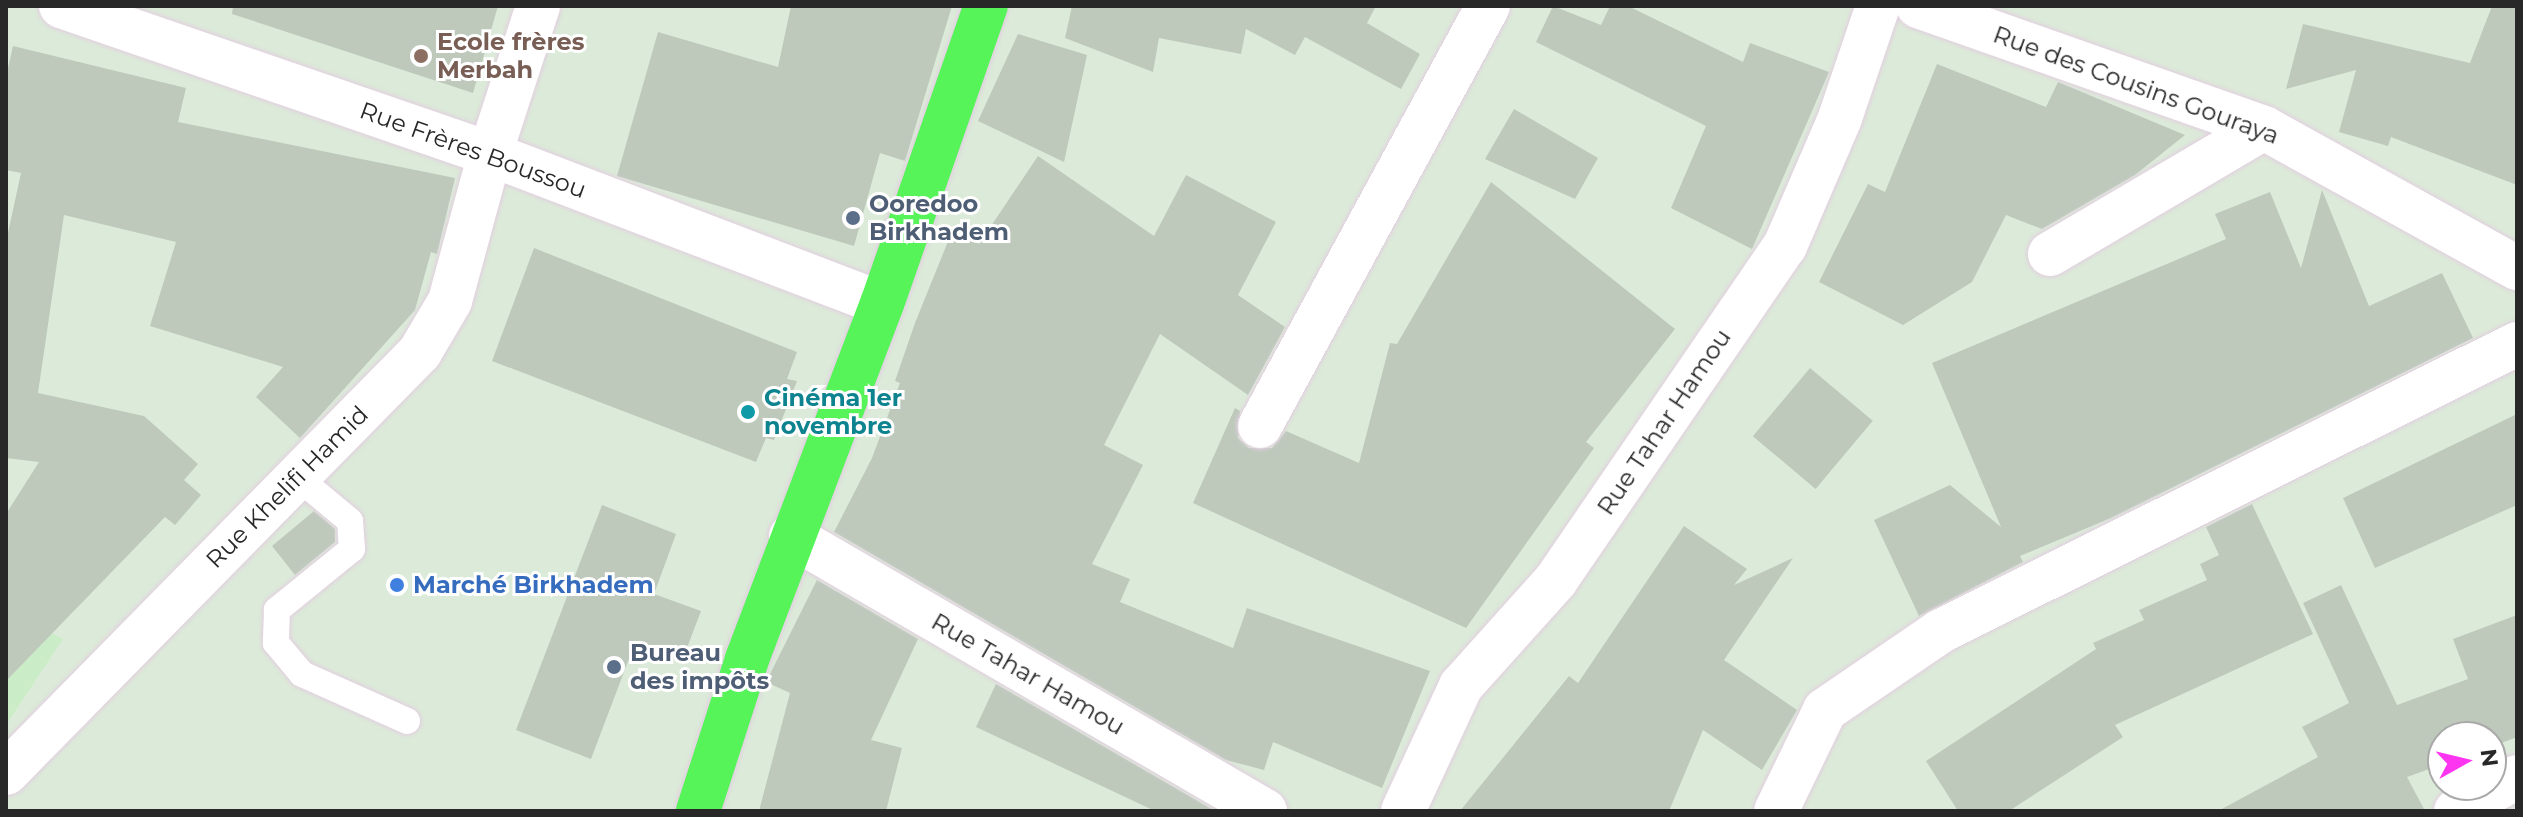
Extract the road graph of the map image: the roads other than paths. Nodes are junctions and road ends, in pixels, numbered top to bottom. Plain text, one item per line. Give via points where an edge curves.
1 (61, 6) edge
2 (538, 6) edge
3 (986, 6) edge
4 (1488, 6) edge
5 (1878, 6) edge
6 (1918, 6) edge
7 (2264, 128) junction
8 (490, 154) junction
9 (2050, 254) dead end
10 (2517, 268) edge
11 (882, 304) junction
12 (2517, 344) edge
13 (1260, 426) dead end
14 (296, 476) junction
15 (791, 536) junction
16 (407, 721) dead end
17 (6, 773) edge
18 (2517, 777) edge
19 (698, 811) edge
20 (1265, 811) edge
21 (1403, 811) edge
22 (1776, 811) edge
23 (2456, 811) edge

1 - 8 street, Rue Frères Boussou
2 - 8 street, Rue Khelifi Hamid
3 - 11 main road
4 - 13 street
5 - 21 street, Rue Tahar Hamou via 1840,118 1785,246 1556,580 1461,686
6 - 7 street, Rue des Cousins Gouraya
7 - 9 street
7 - 10 street, Rue des Cousins Gouraya
8 - 11 street, Rue Frères Boussou
8 - 14 street, Rue Khelifi Hamid via 450,301 420,352
11 - 15 main road
12 - 22 street via 1941,631 1825,710
14 - 16 lane via 350,521 352,549 277,610 276,643 302,674
14 - 17 street, Rue Khelifi Hamid
15 - 19 main road
15 - 20 street, Rue Tahar Hamou
18 - 23 street

